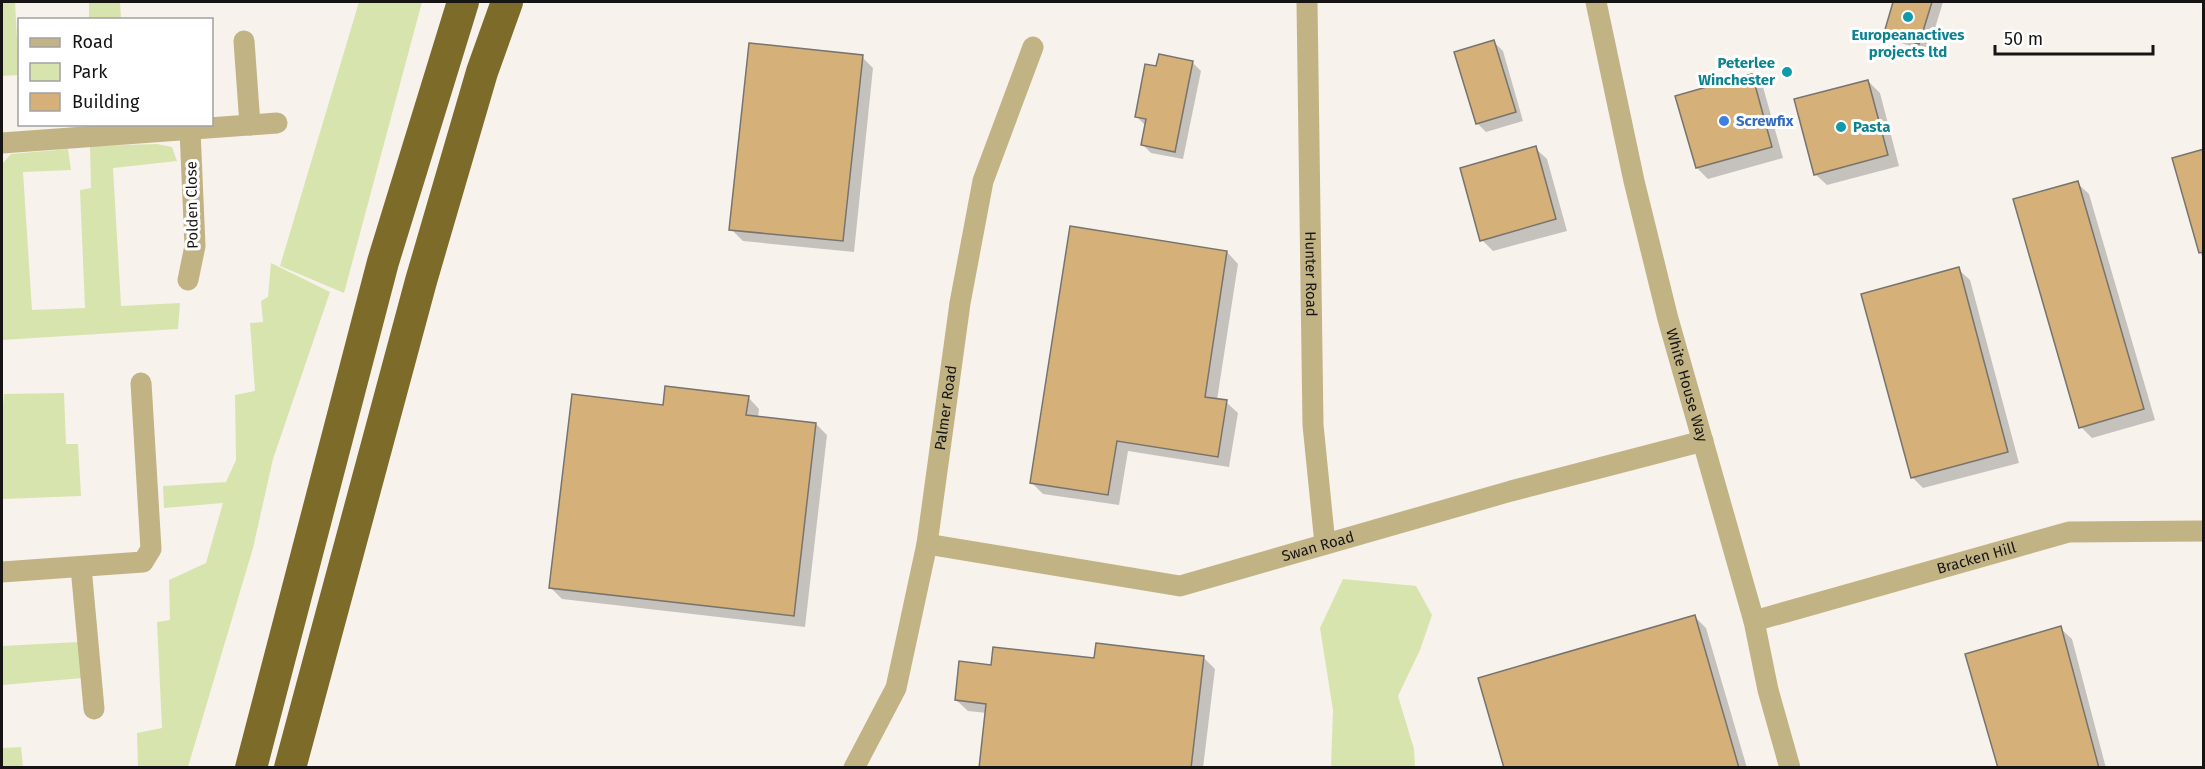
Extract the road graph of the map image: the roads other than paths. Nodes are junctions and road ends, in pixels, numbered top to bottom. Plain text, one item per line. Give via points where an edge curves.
1 (463, 2) edge
2 (507, 2) edge
3 (1307, 2) edge
4 (1596, 2) edge
5 (244, 40) dead end
6 (1033, 47) dead end
7 (276, 123) dead end
8 (250, 125) junction
9 (189, 130) junction
10 (2, 143) edge
11 (188, 280) dead end
12 (141, 382) dead end
13 (1703, 441) junction
14 (2204, 531) edge
15 (927, 544) junction
16 (1325, 544) junction
17 (81, 567) junction
18 (2, 572) edge
19 (1754, 621) junction
20 (94, 709) dead end
21 (251, 768) edge
22 (290, 768) edge
23 (854, 768) edge
24 (1790, 768) edge

1 - 21 highway via 383,262
2 - 22 highway via 482,72 421,281
3 - 16 street, Hunter Road via 1313,425
4 - 13 street, White House Way via 1634,181
5 - 8 street
6 - 15 street, Palmer Road via 983,181 960,303
7 - 8 street
8 - 9 street
9 - 10 street
9 - 11 street, Polden Close via 195,246
12 - 17 street via 151,549 143,562
13 - 16 street, Swan Road
13 - 19 street, White House Way
14 - 19 street, Bracken Hill via 2069,532
15 - 16 street, Swan Road via 1179,586
15 - 23 street, Palmer Road via 896,688
17 - 18 street
17 - 20 street
19 - 24 street, White House Way

